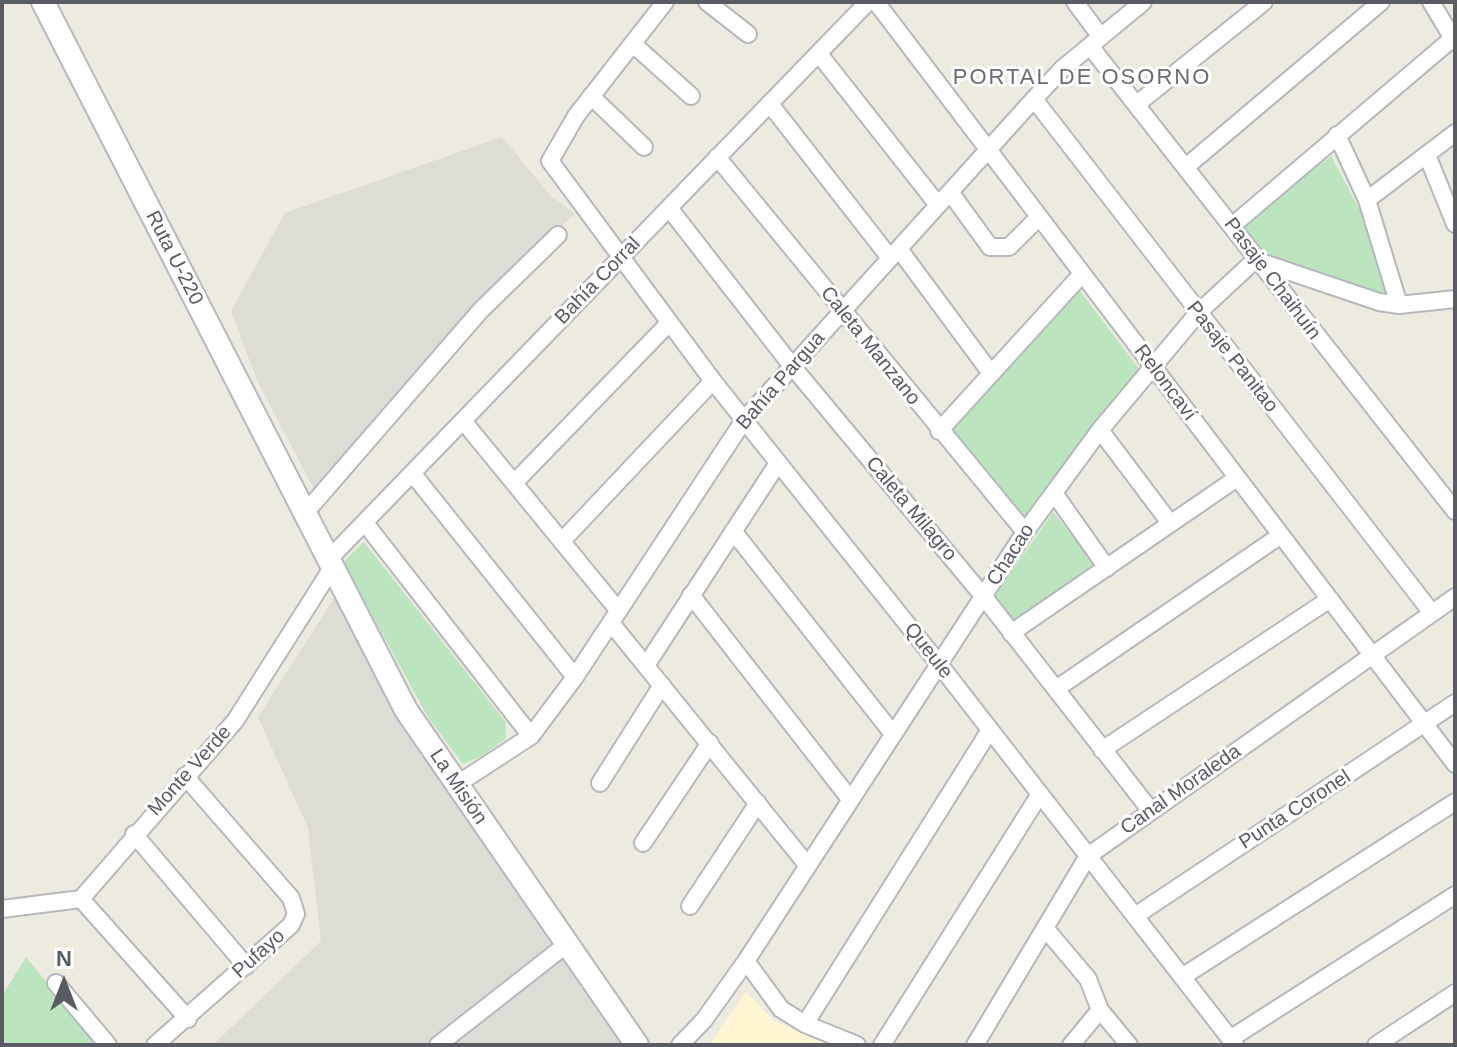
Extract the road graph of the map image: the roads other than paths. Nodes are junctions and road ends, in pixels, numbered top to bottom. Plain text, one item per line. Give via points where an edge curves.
1 (43, 2) edge
2 (665, 2) edge
3 (707, 2) edge
4 (868, 2) edge
5 (876, 2) edge
6 (1075, 2) edge
7 (1143, 2) edge
8 (1264, 2) edge
9 (1381, 2) edge
10 (1431, 2) edge
11 (748, 34) dead end
12 (1454, 40) edge
13 (1096, 41) junction
14 (633, 44) junction
15 (819, 54) junction
16 (591, 96) junction
17 (691, 96) dead end
18 (1034, 99) junction
19 (770, 104) junction
20 (1137, 104) junction
21 (1455, 133) edge
22 (1337, 135) junction
23 (644, 147) dead end
24 (988, 150) junction
25 (1427, 155) junction
26 (717, 157) junction
27 (1187, 166) junction
28 (950, 192) junction
29 (1367, 200) junction
30 (938, 205) junction
31 (669, 208) junction
32 (1039, 217) junction
33 (1455, 224) edge
34 (1233, 225) junction
35 (558, 235) dead end
36 (895, 254) junction
37 (620, 258) junction
38 (1255, 260) junction
39 (1082, 274) junction
40 (1455, 299) edge
41 (1399, 305) junction
42 (842, 312) junction
43 (1198, 313) junction
44 (669, 323) junction
45 (792, 366) junction
46 (1153, 367) junction
47 (990, 372) junction
48 (713, 381) junction
49 (744, 420) junction
50 (464, 422) junction
51 (1100, 430) junction
52 (939, 431) junction
53 (778, 463) junction
54 (413, 474) junction
55 (1237, 478) junction
56 (516, 481) junction
57 (1054, 493) junction
58 (1451, 501) edge
59 (305, 513) junction
60 (365, 523) junction
61 (1170, 523) junction
62 (733, 531) junction
63 (1025, 532) junction
64 (1281, 535) junction
65 (562, 541) junction
66 (330, 564) junction
67 (1107, 568) junction
68 (691, 595) junction
69 (984, 597) junction
70 (1455, 597) edge
71 (1330, 599) junction
72 (1432, 613) junction
73 (615, 616) junction
74 (1011, 633) junction
75 (1372, 655) junction
76 (647, 664) junction
77 (939, 664) junction
78 (575, 677) junction
79 (662, 685) junction
80 (1056, 689) junction
81 (1455, 703) edge
82 (1425, 724) junction
83 (990, 730) junction
84 (893, 734) junction
85 (531, 736) junction
86 (710, 743) junction
87 (1102, 750) junction
88 (1455, 764) edge
89 (185, 776) junction
90 (600, 783) dead end
91 (456, 785) junction
92 (1040, 794) junction
93 (850, 799) junction
94 (1455, 802) edge
95 (758, 803) junction
96 (1151, 811) junction
97 (134, 834) junction
98 (643, 843) dead end
99 (1088, 856) junction
100 (808, 866) junction
101 (1455, 895) edge
102 (81, 899) junction
103 (690, 906) dead end
104 (2, 909) edge
105 (1135, 916) junction
106 (1045, 928) junction
107 (567, 944) junction
108 (746, 961) junction
109 (246, 966) junction
110 (1182, 977) junction
111 (56, 983) dead end
112 (1455, 993) edge
113 (1100, 1010) junction
114 (188, 1019) junction
115 (805, 1024) junction
116 (1233, 1042) edge
117 (108, 1045) edge
118 (155, 1045) edge
119 (438, 1045) edge
120 (637, 1045) edge
121 (680, 1045) edge
122 (857, 1045) edge
123 (882, 1045) edge
124 (975, 1045) edge
125 (1071, 1045) edge
126 (1129, 1045) edge
127 (1376, 1045) edge

1 - 59 street, Ruta U-220
2 - 14 street
3 - 11 street
4 - 15 street, Bahía Corral
5 - 24 street, Reloncaví
6 - 13 street, Pasaje Chaihuín
7 - 13 street, Bahía Pargua
8 - 20 street
9 - 27 street
10 - 12 street
12 - 22 street
13 - 18 street, Bahía Pargua
13 - 20 street, Pasaje Chaihuín
14 - 16 street
14 - 17 street
15 - 19 street, Bahía Corral
15 - 30 street
16 - 23 street
16 - 37 street, Queule via 550,161
18 - 24 street, Bahía Pargua
18 - 43 street, Pasaje Panitao
19 - 26 street, Bahía Corral
19 - 36 street
20 - 27 street, Pasaje Chaihuín
21 - 25 street
22 - 29 street
22 - 34 street
24 - 28 street, Bahía Pargua
24 - 32 street, Reloncaví
25 - 29 street
25 - 33 street
26 - 31 street, Bahía Corral
26 - 42 street, Caleta Manzano
27 - 34 street, Pasaje Chaihuín
28 - 30 street, Bahía Pargua
28 - 32 street via 990,247 1009,247
29 - 41 street
30 - 36 street, Bahía Pargua
31 - 37 street, Bahía Corral
31 - 45 street, Caleta Milagro
32 - 39 street, Reloncaví
34 - 38 street, Pasaje Chaihuín
35 - 59 street via 481,310
36 - 42 street, Bahía Pargua
36 - 47 street
37 - 44 street, Queule
37 - 50 street, Bahía Corral
38 - 41 street
38 - 43 street, Chacao
38 - 58 street, Pasaje Chaihuín
39 - 46 street, Reloncaví
39 - 47 street
40 - 41 street
42 - 45 street, Bahía Pargua
42 - 52 street, Caleta Manzano
43 - 46 street, Chacao
43 - 72 street, Pasaje Panitao
44 - 48 street, Queule
44 - 56 street
45 - 49 street, Bahía Pargua
45 - 69 street, Caleta Milagro
46 - 51 street, Chacao
46 - 55 street, Reloncaví
47 - 52 street
48 - 49 street, Queule
48 - 65 street
49 - 53 street, Queule
49 - 73 street, Bahía Pargua
50 - 54 street, Bahía Corral
50 - 56 street
51 - 57 street, Chacao
51 - 61 street
52 - 63 street, Caleta Manzano
53 - 62 street
53 - 77 street, Queule
54 - 60 street, Bahía Corral
54 - 78 street
55 - 61 street
55 - 64 street, Reloncaví
56 - 65 street
57 - 63 street, Chacao
57 - 67 street
59 - 66 street, La Misión
60 - 66 street, Bahía Corral
60 - 85 street
61 - 67 street
62 - 68 street
62 - 84 street
63 - 69 street, Chacao
64 - 71 street, Reloncaví
64 - 80 street
65 - 73 street
66 - 89 street, Monte Verde via 235,721
66 - 91 street, La Misión via 406,710
67 - 74 street
68 - 76 street
68 - 93 street
69 - 74 street, Caleta Milagro
69 - 77 street, Chacao
70 - 72 street, Canal Moraleda
71 - 75 street, Reloncaví
71 - 87 street
72 - 75 street, Canal Moraleda
73 - 76 street
73 - 78 street, Bahía Pargua
74 - 80 street, Caleta Milagro
75 - 82 street, Reloncaví
75 - 96 street, Canal Moraleda
76 - 79 street
77 - 83 street, Queule
77 - 84 street, Chacao
78 - 85 street, Bahía Pargua
79 - 86 street
79 - 90 street
80 - 87 street, Caleta Milagro
81 - 82 street, Punta Coronel
82 - 88 street, Reloncaví
82 - 105 street, Punta Coronel
83 - 92 street, Queule
83 - 115 street
84 - 93 street, Chacao
85 - 91 street, Bahía Pargua
86 - 95 street
86 - 98 street
87 - 96 street, Caleta Milagro
89 - 97 street, Monte Verde
89 - 109 street, Pufayo via 294,903 291,925
91 - 107 street, La Misión
92 - 99 street, Queule
92 - 123 street
93 - 100 street, Chacao
94 - 110 street
95 - 100 street
95 - 103 street
96 - 99 street, Canal Moraleda
97 - 102 street, Monte Verde
97 - 109 street
99 - 105 street, Queule
99 - 106 street, Canal Moraleda
100 - 108 street, Chacao
101 - 116 street
102 - 104 street
102 - 114 street
105 - 110 street, Queule
106 - 113 street via 1088,979
106 - 124 street, Canal Moraleda
107 - 119 street
107 - 120 street, La Misión
108 - 115 street via 781,1009
108 - 121 street, Chacao
109 - 114 street, Pufayo
110 - 116 street, Queule
111 - 117 street
112 - 127 street
113 - 125 street
113 - 126 street
114 - 118 street, Pufayo
115 - 122 street

